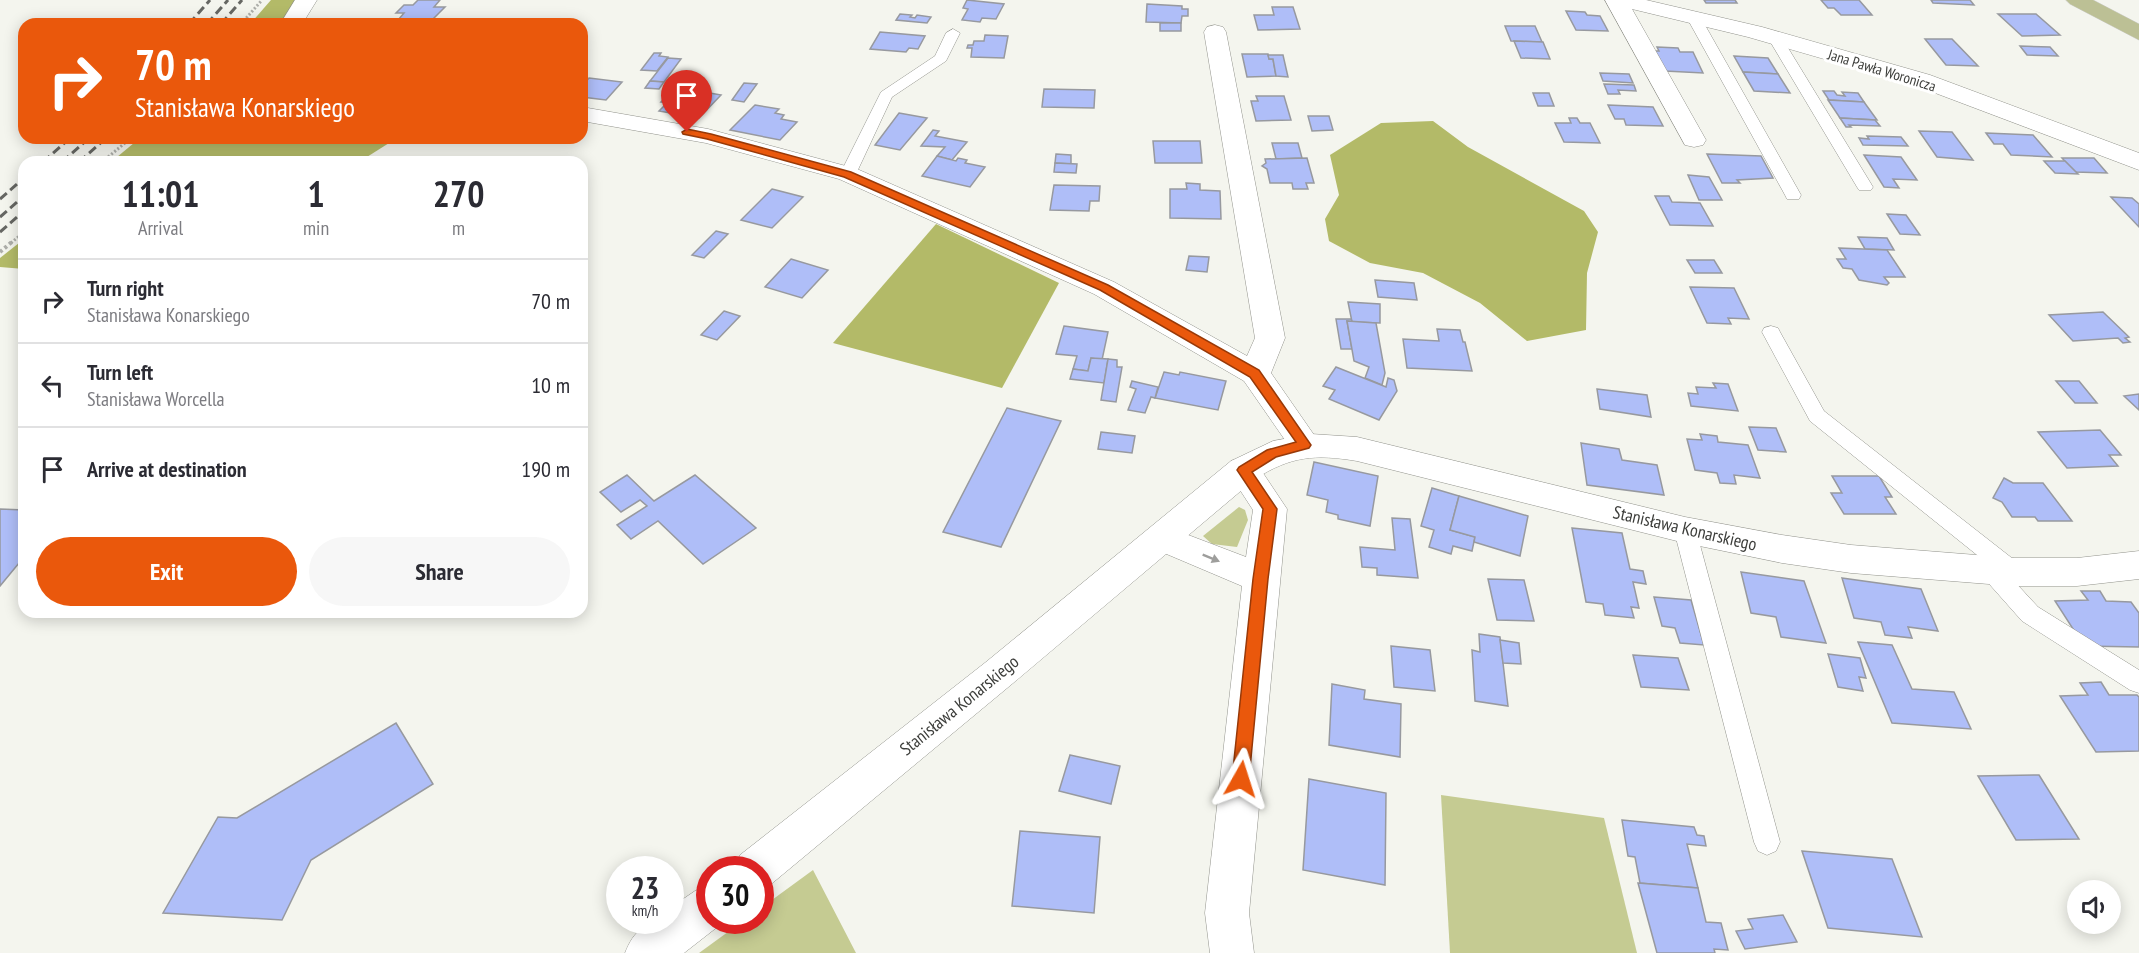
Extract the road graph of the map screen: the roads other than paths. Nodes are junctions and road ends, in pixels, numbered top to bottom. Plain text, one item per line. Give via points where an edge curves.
1 (306, 0) edge
2 (1617, 0) edge
3 (2077, 0) edge
4 (1650, 4) edge
5 (295, 18) edge
6 (1694, 18) junction
7 (1215, 32) dead end
8 (953, 33) dead end
9 (2139, 33) edge
10 (1775, 38) junction
11 (588, 115) edge
12 (1694, 140) dead end
13 (2139, 162) edge
14 (848, 174) junction
15 (1865, 187) dead end
16 (1793, 195) dead end
17 (1771, 332) dead end
18 (1255, 374) junction
19 (1305, 445) junction
20 (1243, 470) junction
21 (1685, 530) junction
22 (1162, 538) junction
23 (2139, 565) edge
24 (2003, 572) junction
25 (1261, 579) junction
26 (2139, 683) edge
27 (1767, 842) dead end
28 (772, 856) edge
29 (696, 916) edge
30 (647, 953) edge
31 (1232, 953) edge

1 - 5 street
2 - 4 street, Jana Pawła Woronicza
2 - 12 street
3 - 9 main road
4 - 6 street, Jana Pawła Woronicza
6 - 10 street, Jana Pawła Woronicza
6 - 16 lane
7 - 18 street via 1270,338
8 - 14 lane via 941,58 886,95
10 - 13 street, Jana Pawła Woronicza via 1922,80
10 - 15 lane
11 - 14 street via 708,136
14 - 18 street via 1104,288
17 - 24 lane via 1817,416
18 - 19 street
19 - 20 street, Stanisława Konarskiego via 1272,453
19 - 21 street, Stanisława Konarskiego via 1338,446 1385,455
20 - 22 street, Stanisława Konarskiego
20 - 25 street via 1270,509
21 - 24 street, Stanisława Konarskiego via 1851,559
21 - 27 lane
22 -> 25 street
22 - 28 street, Stanisława Konarskiego
23 - 24 street, Stanisława Konarskiego via 2077,572
24 - 26 lane via 2030,614
25 - 31 street via 1227,913
29 - 30 street

